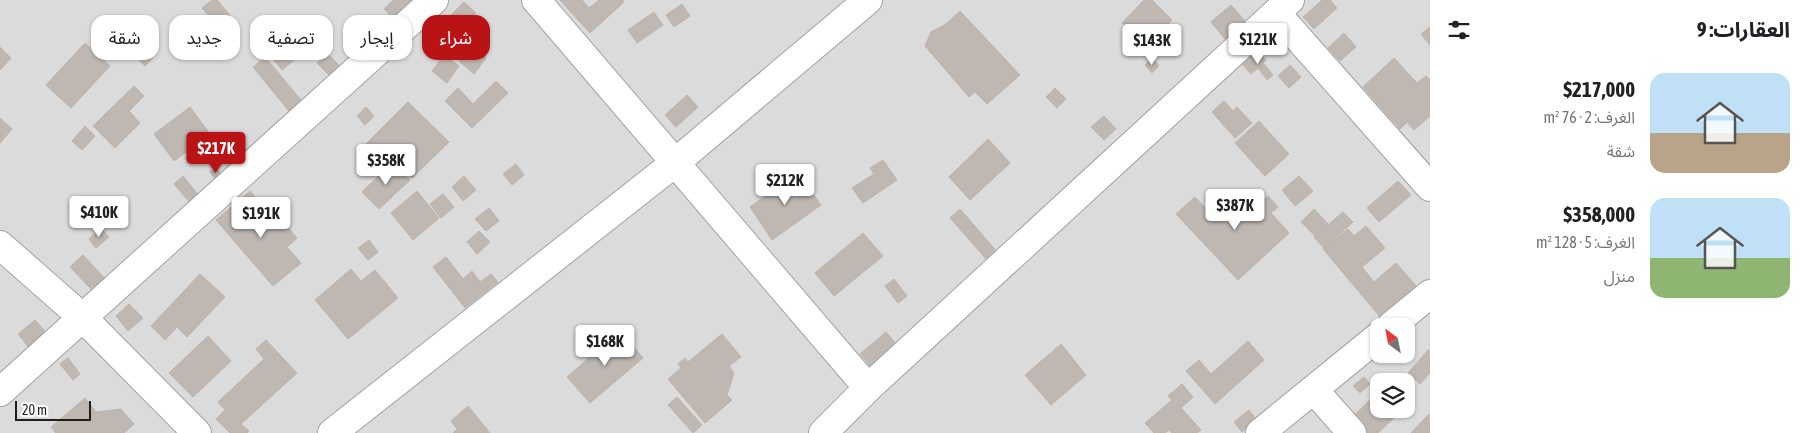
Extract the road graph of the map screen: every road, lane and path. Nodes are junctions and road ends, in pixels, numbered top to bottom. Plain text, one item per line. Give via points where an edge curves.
1 (434, 0) edge
2 (536, 0) edge
3 (868, 0) edge
4 (1283, 6) edge
5 (676, 162) junction
6 (1426, 175) edge
7 (0, 245) edge
8 (1430, 294) edge
9 (83, 318) junction
10 (1401, 318) edge
11 (1370, 343) edge
12 (868, 388) junction
13 (1314, 390) junction
14 (0, 392) edge
15 (197, 433) edge
16 (332, 433) edge
17 (823, 433) edge
18 (1260, 433) edge
19 (1352, 433) edge

1 - 9 street
2 - 5 street
3 - 5 street
4 - 6 street
4 - 12 street
5 - 12 street
5 - 16 street
7 - 9 street
8 - 10 street
9 - 14 street
9 - 15 street
11 - 13 street
12 - 17 street
13 - 18 street
13 - 19 street

